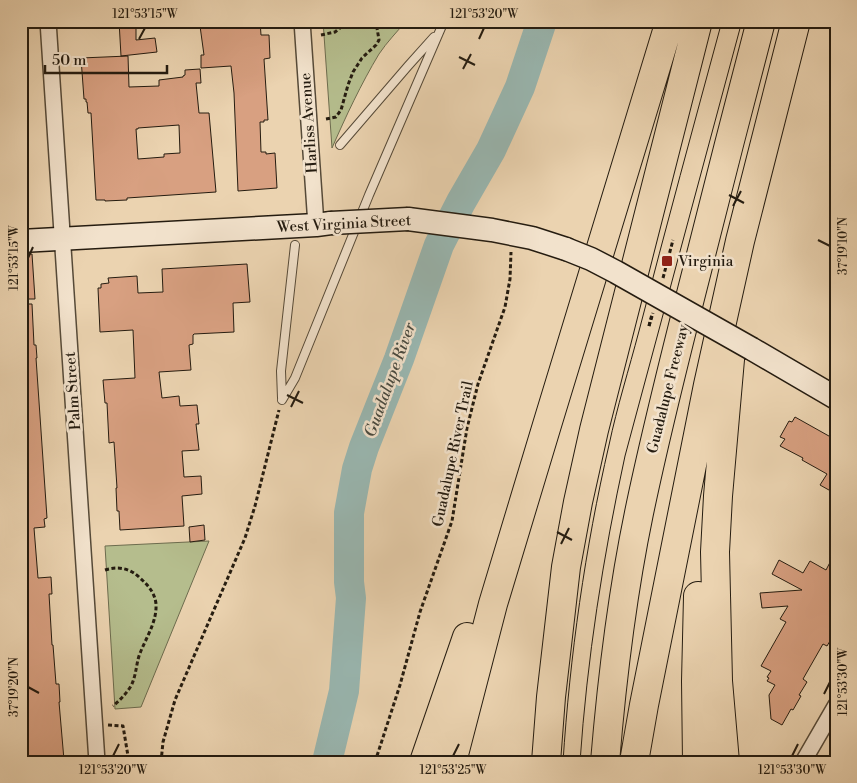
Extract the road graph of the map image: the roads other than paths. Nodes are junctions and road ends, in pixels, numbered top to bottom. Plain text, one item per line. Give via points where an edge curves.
1 (48, 21) edge
2 (302, 21) edge
3 (444, 21) edge
4 (670, 21) edge
5 (698, 21) edge
6 (761, 21) edge
7 (796, 21) edge
8 (439, 32) junction
9 (773, 113) junction
10 (340, 146) dead end
11 (324, 224) junction
12 (63, 239) junction
13 (21, 241) edge
14 (295, 245) dead end
15 (734, 302) junction
16 (834, 394) edge
17 (547, 425) junction
18 (836, 705) edge
19 (97, 762) edge
20 (424, 762) edge
21 (452, 762) edge
22 (546, 762) edge
23 (605, 762) edge
24 (634, 762) edge
25 (697, 762) edge
26 (725, 762) edge
27 (803, 762) edge

1 - 12 street, Palm Street
2 - 11 street, Harliss Avenue
3 - 8 lane
4 - 17 highway
5 - 22 highway via 582,484 566,567
6 - 23 highway, Guadalupe Freeway via 653,445 626,584
7 - 9 highway
8 - 10 lane
8 - 14 lane via 295,378 282,400
9 - 15 highway
9 - 24 highway via 708,385
11 - 12 street, West Virginia Street
11 - 16 street, West Virginia Street, bridge via 418,220 503,232 566,249 616,272
12 - 13 street, West Virginia Street
12 - 19 street, Palm Street
15 - 25 highway via 712,437 704,514 696,681
15 - 26 highway via 715,552 718,681
17 - 20 highway via 480,600
17 - 21 highway via 493,604
18 - 27 street

